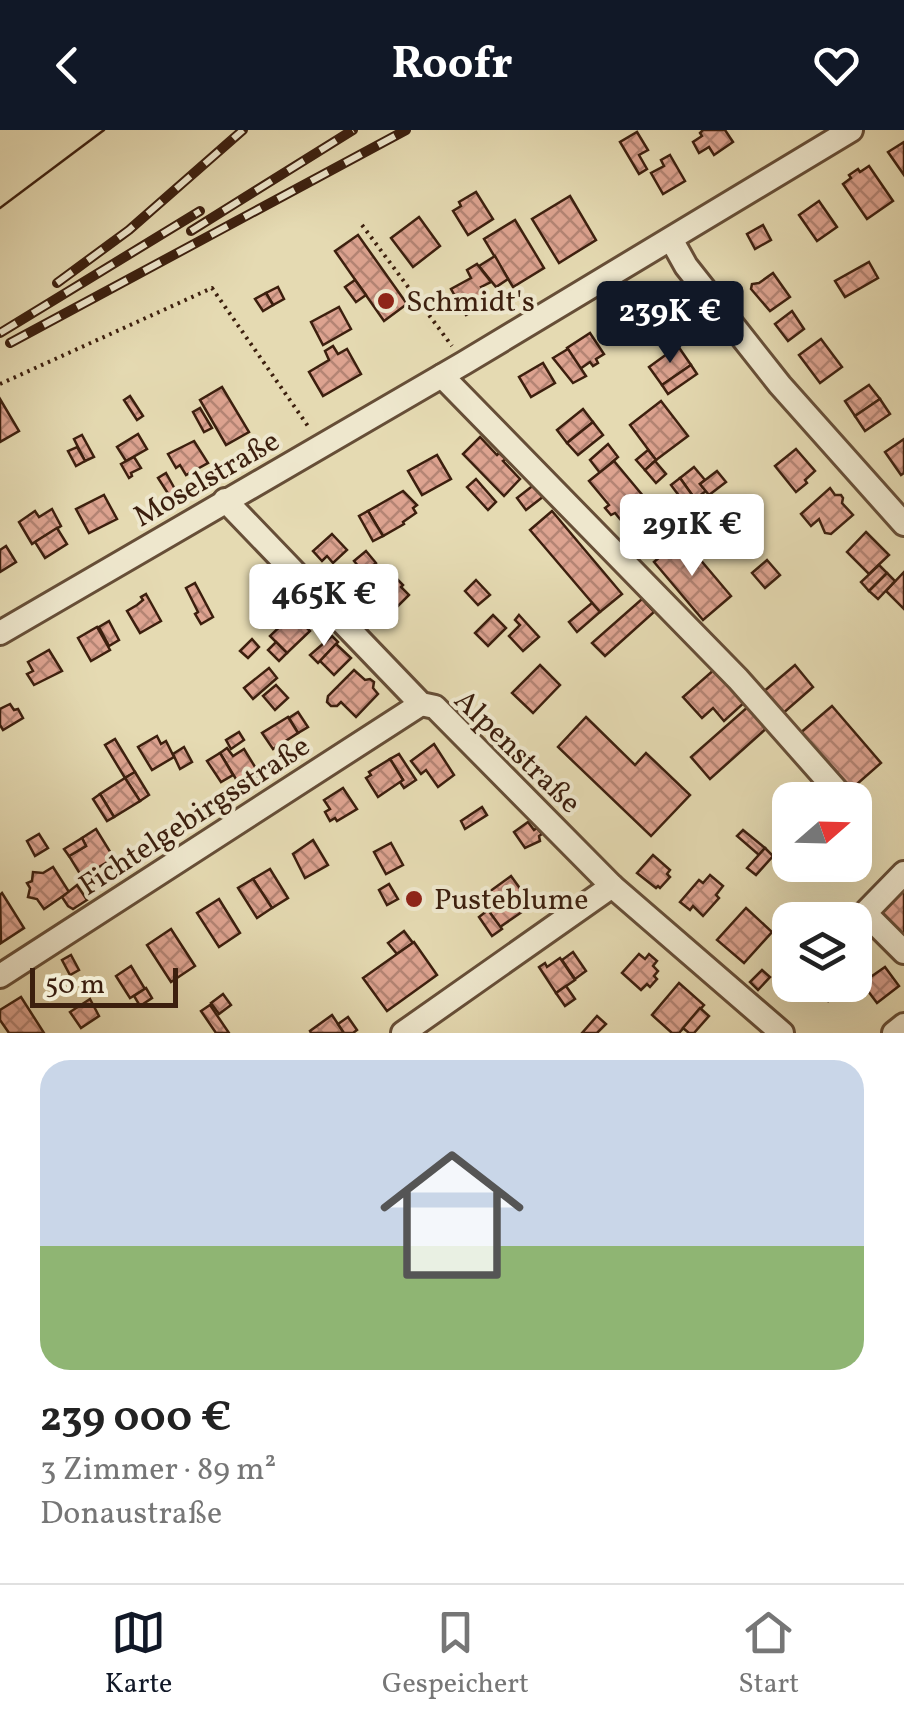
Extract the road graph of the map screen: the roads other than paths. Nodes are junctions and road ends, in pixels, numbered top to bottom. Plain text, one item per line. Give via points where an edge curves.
1 (851, 130) edge
2 (671, 240) junction
3 (442, 376) junction
4 (225, 500) junction
5 (904, 524) edge
6 (0, 633) edge
7 (421, 704) junction
8 (829, 782) edge
9 (904, 873) edge
10 (612, 886) junction
11 (904, 952) edge
12 (0, 976) edge
13 (904, 1025) edge
14 (403, 1033) edge
15 (782, 1033) edge
16 (894, 1033) edge

1 - 2 street, Moselstraße
2 - 3 street, Moselstraße
2 - 5 street via 780,385
3 - 4 street, Moselstraße
3 - 8 street via 722,662
4 - 6 street, Moselstraße
4 - 7 street, Alpenstraße
7 - 10 street, Alpenstraße via 435,707
7 - 12 street, Fichtelgebirgsstraße
9 - 11 street via 865,913
10 - 14 street
10 - 15 street, Alpenstraße
13 - 16 street

